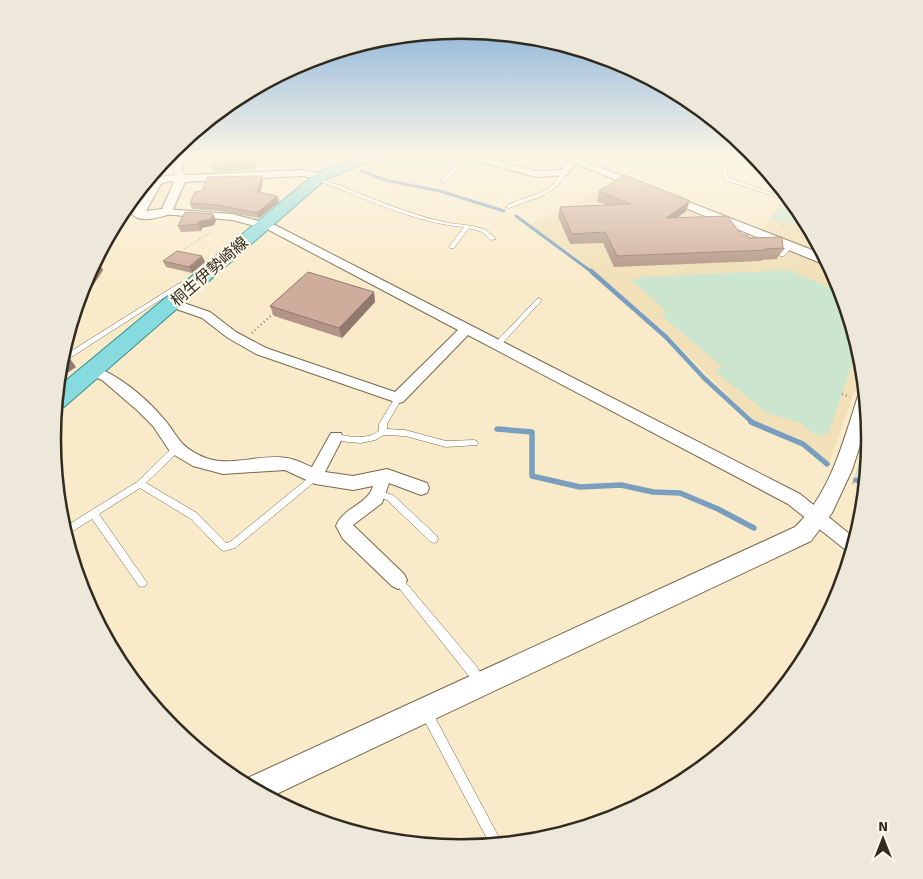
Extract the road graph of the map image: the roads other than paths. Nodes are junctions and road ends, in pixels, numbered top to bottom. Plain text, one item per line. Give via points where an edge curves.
1 (148, 197) edge
2 (172, 197) edge
3 (296, 197) edge
4 (363, 197) edge
5 (538, 197) edge
6 (660, 197) edge
7 (507, 207) dead end
8 (165, 212) junction
9 (264, 224) junction
10 (467, 227) junction
11 (493, 239) dead end
12 (451, 247) dead end
13 (819, 259) edge
14 (195, 283) junction
15 (539, 300) dead end
16 (172, 302) junction
17 (466, 329) junction
18 (497, 345) junction
19 (69, 355) edge
20 (92, 371) junction
21 (63, 395) edge
22 (398, 398) junction
23 (861, 413) edge
24 (383, 432) junction
25 (336, 436) joint
26 (474, 443) dead end
27 (176, 449) junction
28 (315, 476) junction
29 (140, 484) junction
30 (380, 485) junction
31 (421, 488) dead end
32 (94, 514) junction
33 (818, 517) junction
34 (70, 528) edge
35 (434, 539) dead end
36 (849, 544) edge
37 (398, 580) joint
38 (142, 583) dead end
39 (481, 684) junction
40 (426, 710) junction
41 (260, 787) edge
42 (493, 839) edge

1 - 8 street via 138,214
2 - 8 street
3 - 9 main road, 桐生伊勢崎線
4 - 10 lane via 430,219
5 - 7 lane
6 - 13 street via 786,251
8 - 9 street via 222,215
9 - 14 main road, 桐生伊勢崎線
9 - 17 street
10 - 11 lane via 482,230
10 - 12 lane
14 - 16 main road, 桐生伊勢崎線
14 - 19 lane via 188,281 180,285
15 - 18 lane
16 - 20 main road, 桐生伊勢崎線
16 - 22 street via 206,315 242,341 302,367
17 - 18 street
17 - 22 street
18 - 33 street via 794,499
20 - 21 main road, 桐生伊勢崎線
20 - 27 street via 107,377 144,407
22 - 24 lane via 383,424
23 - 33 street via 839,475
24 - 25 lane via 371,440
24 - 26 lane via 405,433 446,444
25 - 28 street
27 - 28 street via 198,462 215,467 280,464
27 - 29 lane
28 - 29 lane via 232,545 224,547 194,516
28 - 30 street
29 - 32 lane
30 - 31 street via 393,477
30 - 35 lane
30 - 37 street via 344,526
32 - 34 lane
32 - 38 lane
33 - 36 street
33 - 39 street via 813,526 802,534
37 - 39 lane
39 - 40 street
40 - 41 street
40 - 42 lane

